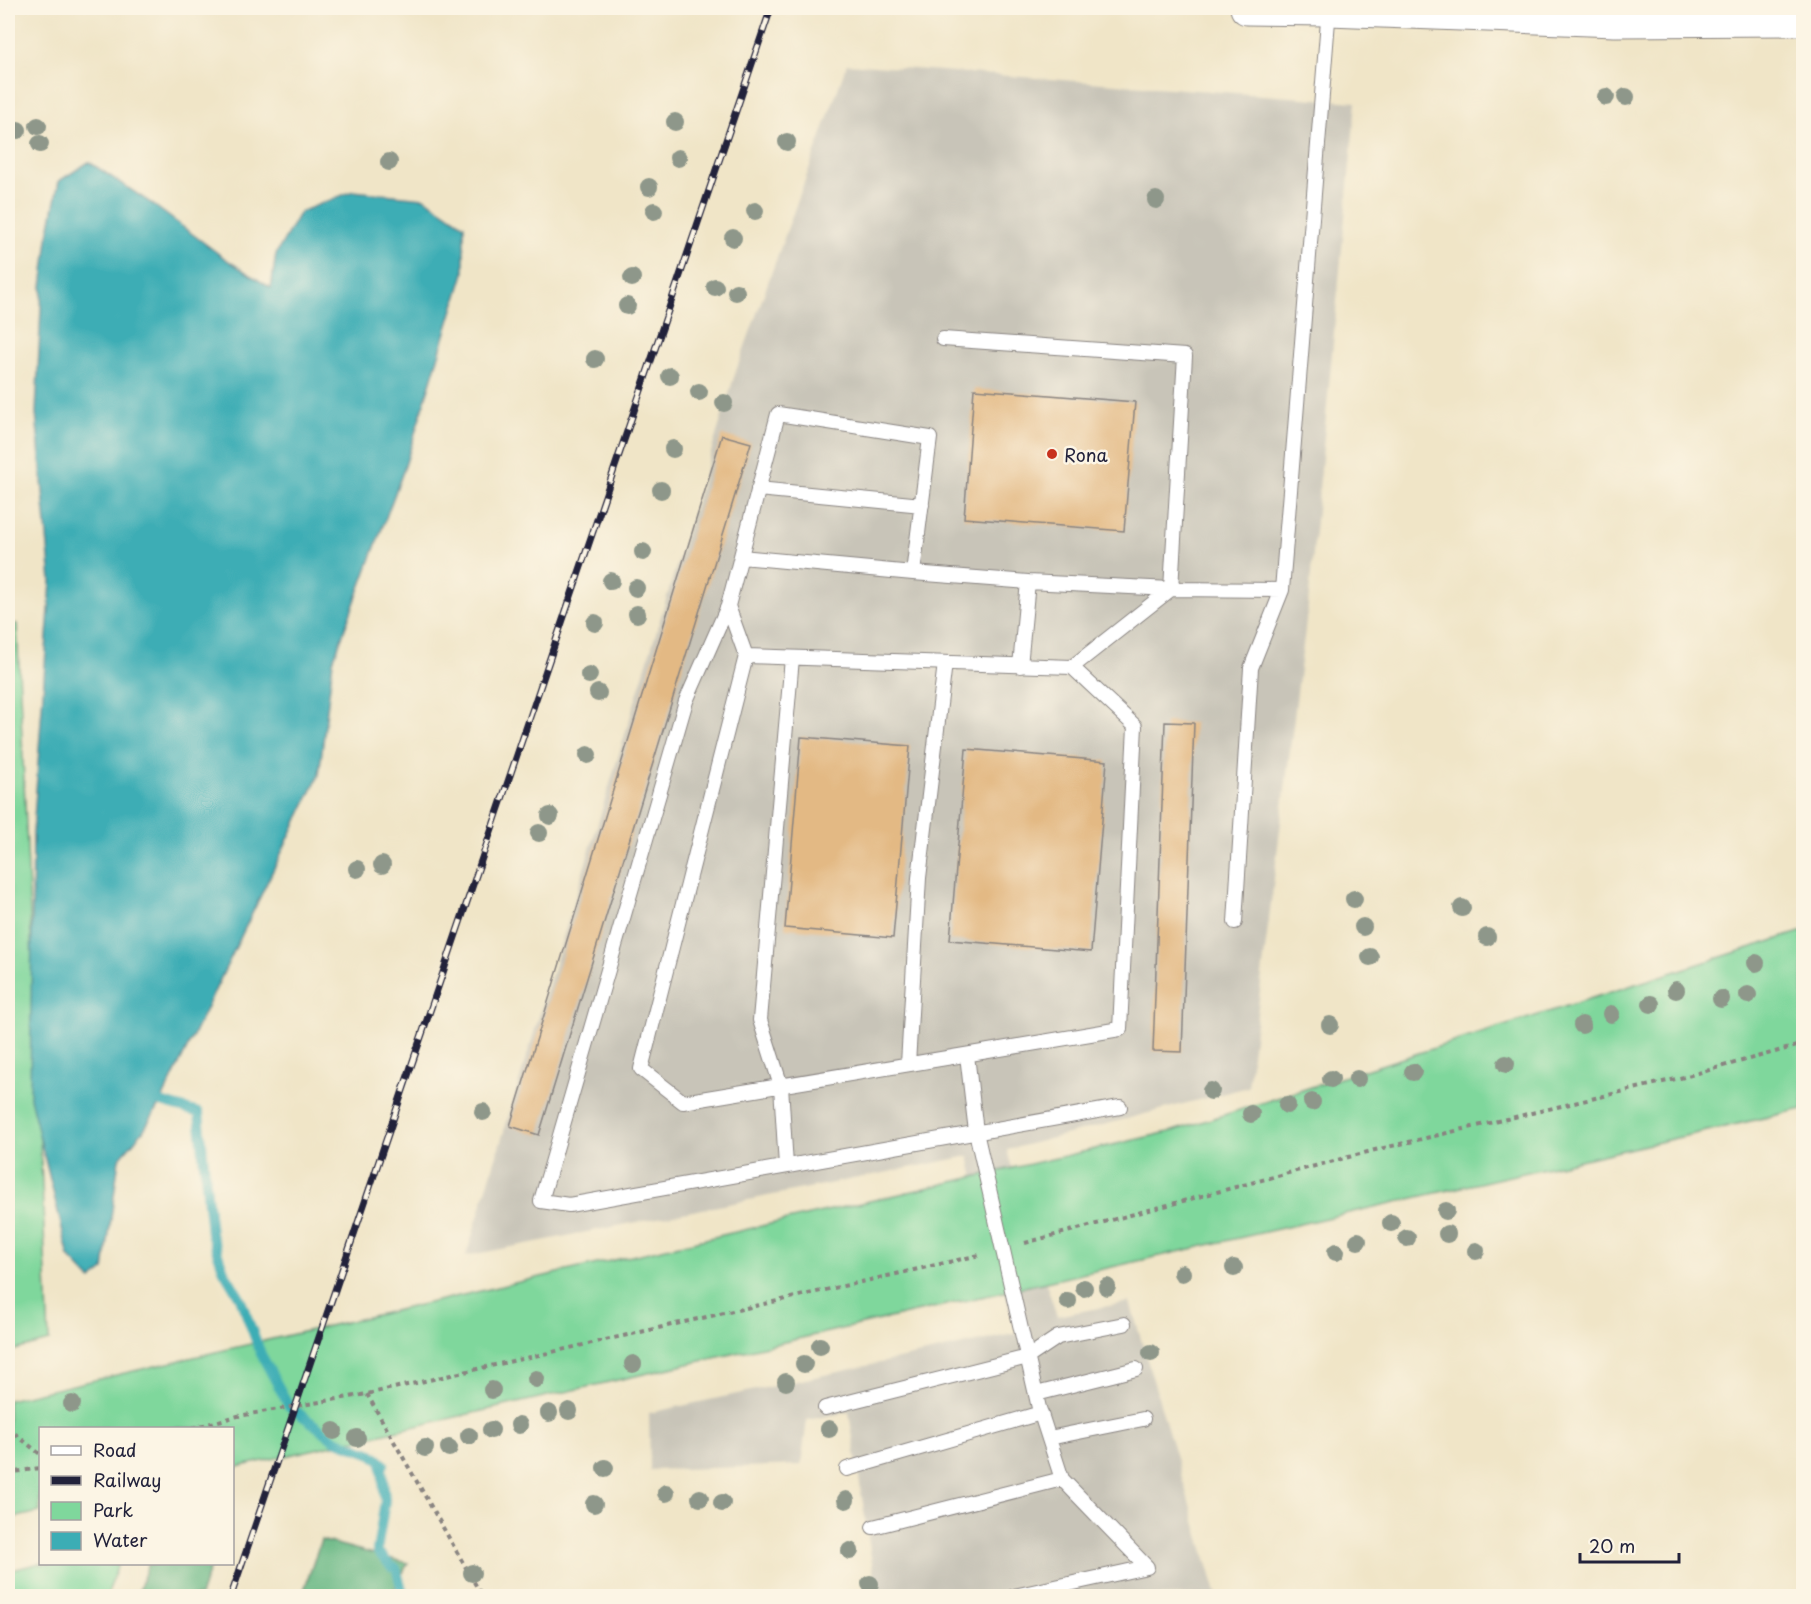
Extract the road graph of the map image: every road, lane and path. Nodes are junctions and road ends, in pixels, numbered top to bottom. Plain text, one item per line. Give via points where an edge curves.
1 (1247, 8) edge
2 (1329, 8) edge
3 (1803, 19) edge
4 (943, 339) dead end
5 (758, 489) junction
6 (922, 505) junction
7 (741, 556) junction
8 (913, 573) junction
9 (1028, 582) junction
10 (1171, 589) junction
11 (1282, 590) junction
12 (728, 606) junction
13 (746, 656) junction
14 (792, 658) junction
15 (945, 663) junction
16 (1020, 666) junction
17 (1072, 668) junction
18 (1236, 922) dead end
19 (967, 1055) junction
20 (908, 1064) junction
21 (781, 1086) junction
22 (1120, 1107) dead end
23 (976, 1132) junction
24 (786, 1166) junction
25 (1124, 1324) dead end
26 (1028, 1357) junction
27 (1136, 1369) dead end
28 (367, 1394) dead end
29 (1036, 1394) junction
30 (825, 1408) dead end
31 (1041, 1413) junction
32 (238, 1416) dead end
33 (1143, 1419) dead end
34 (196, 1427) edge
35 (8, 1428) edge
36 (1049, 1438) junction
37 (39, 1453) edge
38 (39, 1468) edge
39 (848, 1469) dead end
40 (8, 1473) edge
41 (1062, 1479) junction
42 (873, 1527) dead end
43 (482, 1596) edge
44 (1014, 1596) edge

1 - 2 main road
2 - 3 main road via 1615,20
2 - 11 lane
4 - 10 lane via 1185,356
5 - 6 lane
5 - 6 lane via 778,414 930,438
5 - 7 lane
6 - 8 lane
7 - 8 lane
7 - 12 lane
8 - 9 lane
9 - 10 lane
9 - 16 lane
10 - 11 lane
10 - 17 lane
11 - 18 lane via 1251,668
12 - 13 lane
12 - 24 lane via 686,701 541,1201 569,1204
13 - 14 lane
13 - 21 lane via 641,1069 683,1102
14 - 15 lane
14 - 21 lane via 760,1020
15 - 16 lane
15 - 20 lane via 919,878
16 - 17 lane
17 - 19 lane via 1135,726 1120,1029
19 - 20 lane
19 - 23 lane
20 - 21 lane
21 - 24 lane
22 - 23 lane
23 - 24 lane
23 - 26 lane
25 - 26 lane via 1058,1337
26 - 29 lane
26 - 30 lane
27 - 29 lane
28 - 43 path
29 - 31 lane
31 - 36 lane
31 - 39 lane
32 - 34 path
33 - 36 lane
35 - 37 path
36 - 41 lane
38 - 40 path
41 - 42 lane
41 - 44 lane via 1147,1567

